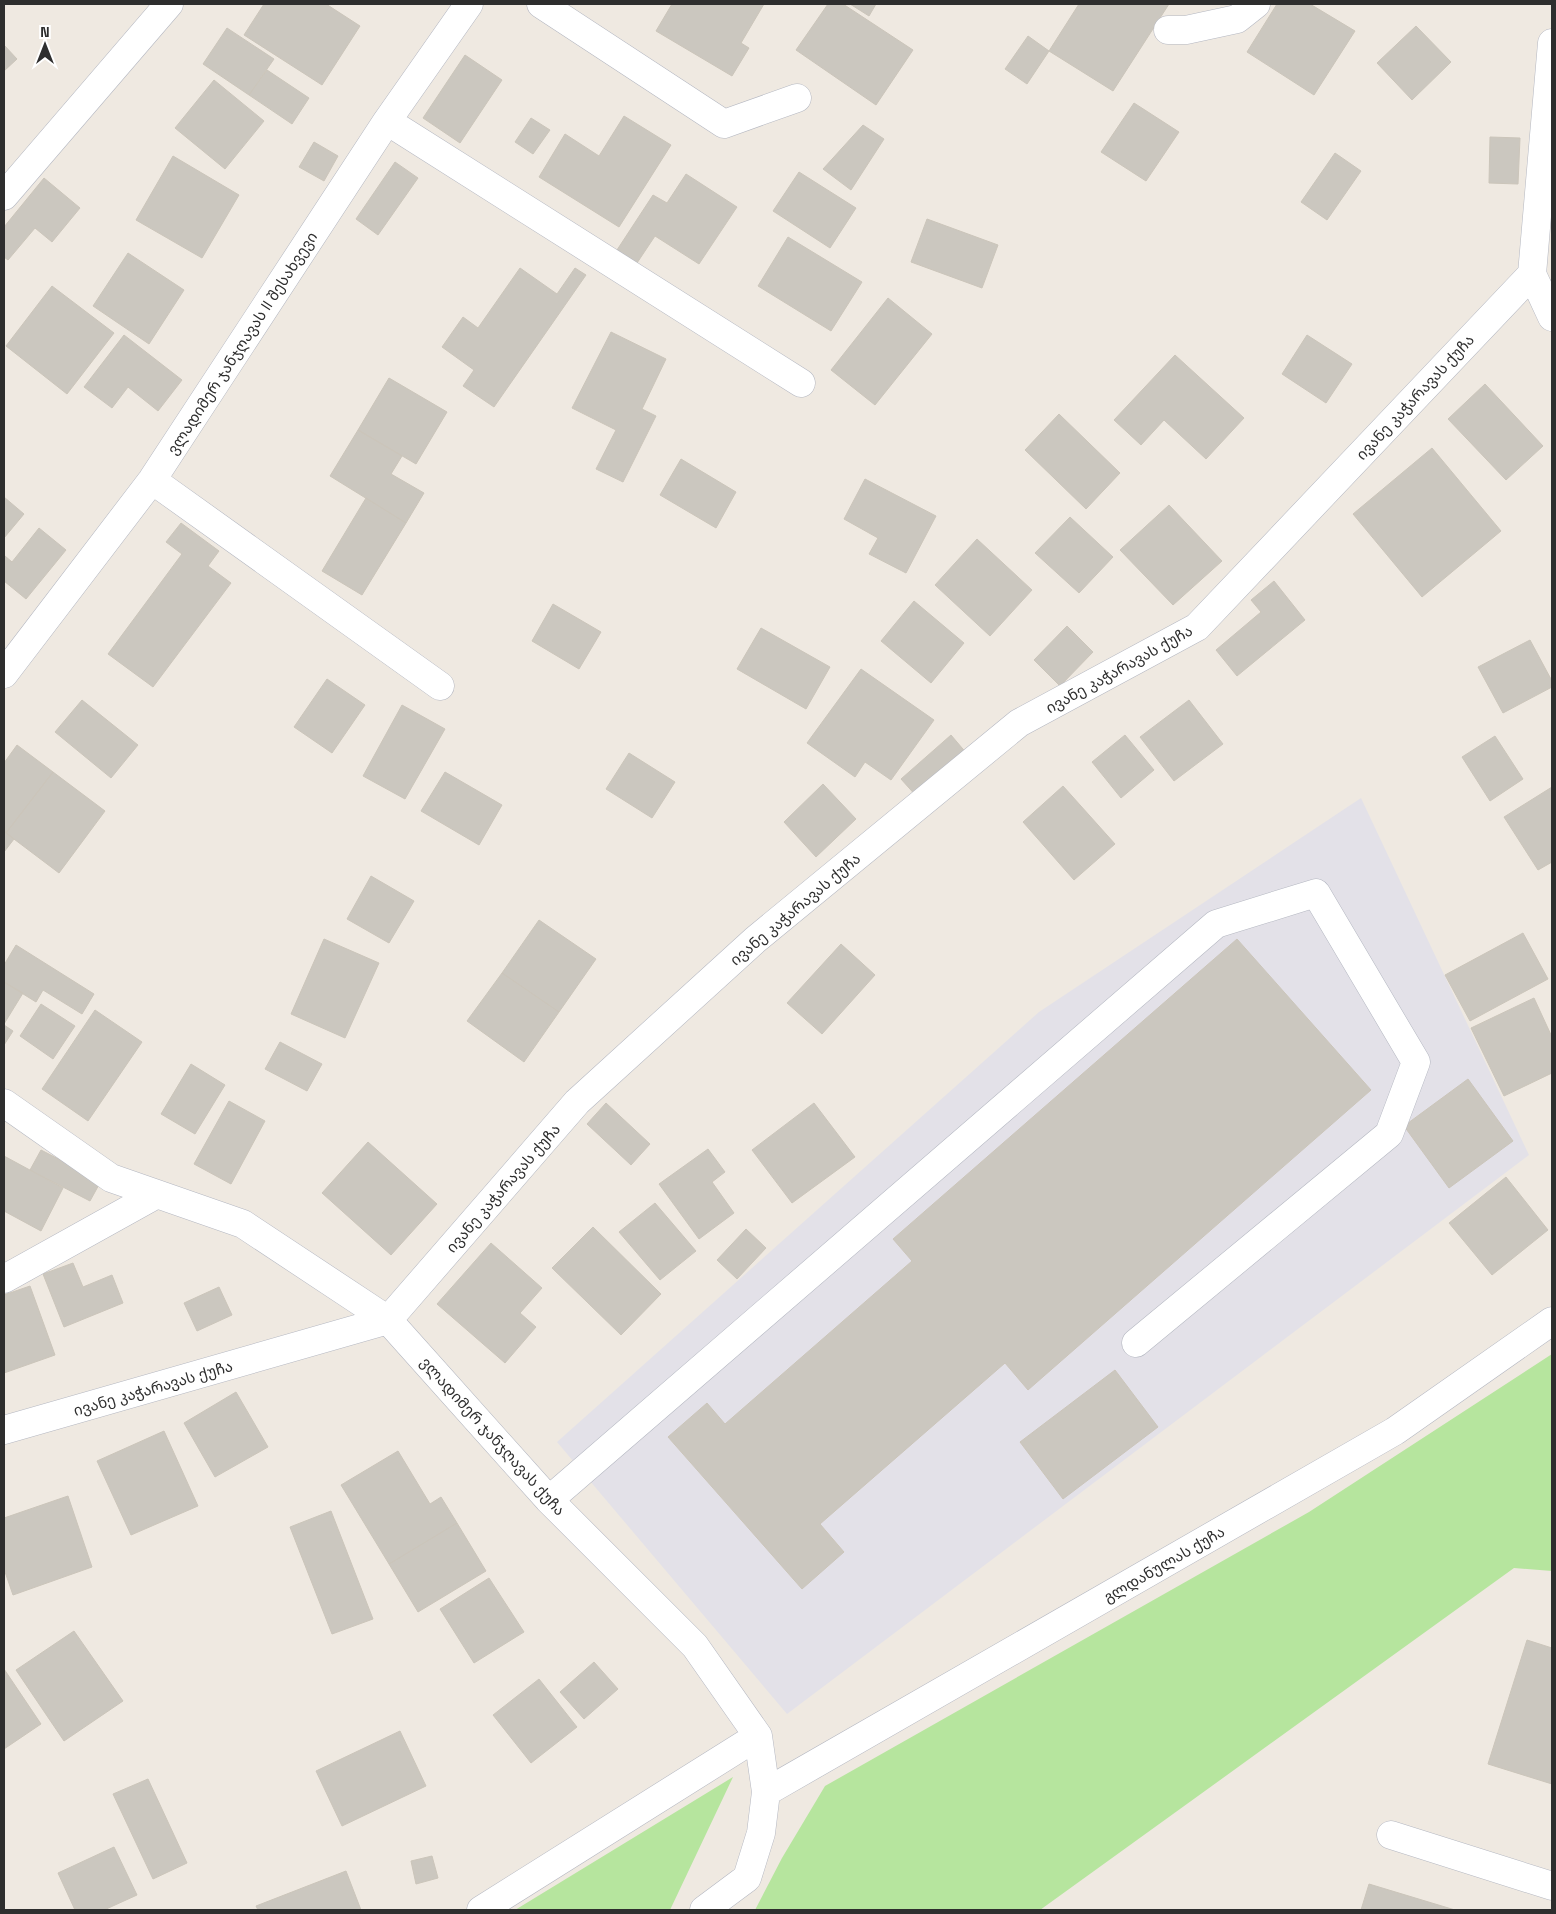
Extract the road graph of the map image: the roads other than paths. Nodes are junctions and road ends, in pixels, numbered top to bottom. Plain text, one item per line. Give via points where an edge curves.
1 (169, 4) edge
2 (469, 4) edge
3 (541, 4) edge
4 (1256, 4) edge
5 (1168, 30) dead end
6 (1552, 43) edge
7 (797, 98) dead end
8 (387, 121) junction
9 (4, 196) edge
10 (1532, 274) junction
11 (1552, 317) edge
12 (801, 383) dead end
13 (152, 480) junction
14 (4, 674) edge
15 (440, 686) dead end
16 (4, 1103) edge
17 (156, 1194) junction
18 (4, 1279) edge
19 (388, 1320) junction
20 (1552, 1321) edge
21 (1136, 1343) dead end
22 (4, 1430) edge
23 (549, 1500) junction
24 (758, 1736) junction
25 (766, 1792) junction
26 (1391, 1836) dead end
27 (1552, 1886) edge
28 (481, 1910) edge
29 (704, 1910) edge

1 - 9 street
2 - 8 street, ვლადიმერ ჯანჯღავას II შესახვევი
3 - 7 street via 724,124
4 - 5 street via 1237,19 1186,30
6 - 10 street
8 - 12 street
8 - 13 street, ვლადიმერ ჯანჯღავას II შესახვევი
10 - 11 street
10 - 19 street, ივანე კაჭარავას ქუჩა via 1197,627 1019,723 755,940 578,1102
13 - 14 street, ვლადიმერ ჯანჯღავას II შესახვევი
13 - 15 street
16 - 17 street, ვლადიმერ ჯანჯღავას ქუჩა via 111,1178
17 - 18 street
17 - 19 street, ვლადიმერ ჯანჯღავას ქუჩა via 243,1224
19 - 22 street, ივანე კაჭარავას ქუჩა
19 - 23 street, ვლადიმერ ჯანჯღავას ქუჩა
20 - 25 street, გლდანულას ქუჩა via 1395,1431
21 - 23 street via 1389,1134 1416,1062 1316,893 1216,924
23 - 24 street, ვლადიმერ ჯანჯღავას ქუჩა via 695,1646
24 - 25 street, ვლადიმერ ჯანჯღავას ქუჩა
24 - 28 street
25 - 29 street, ვლადიმერ ჯანჯღავას ქუჩა via 761,1833 747,1878
26 - 27 street

